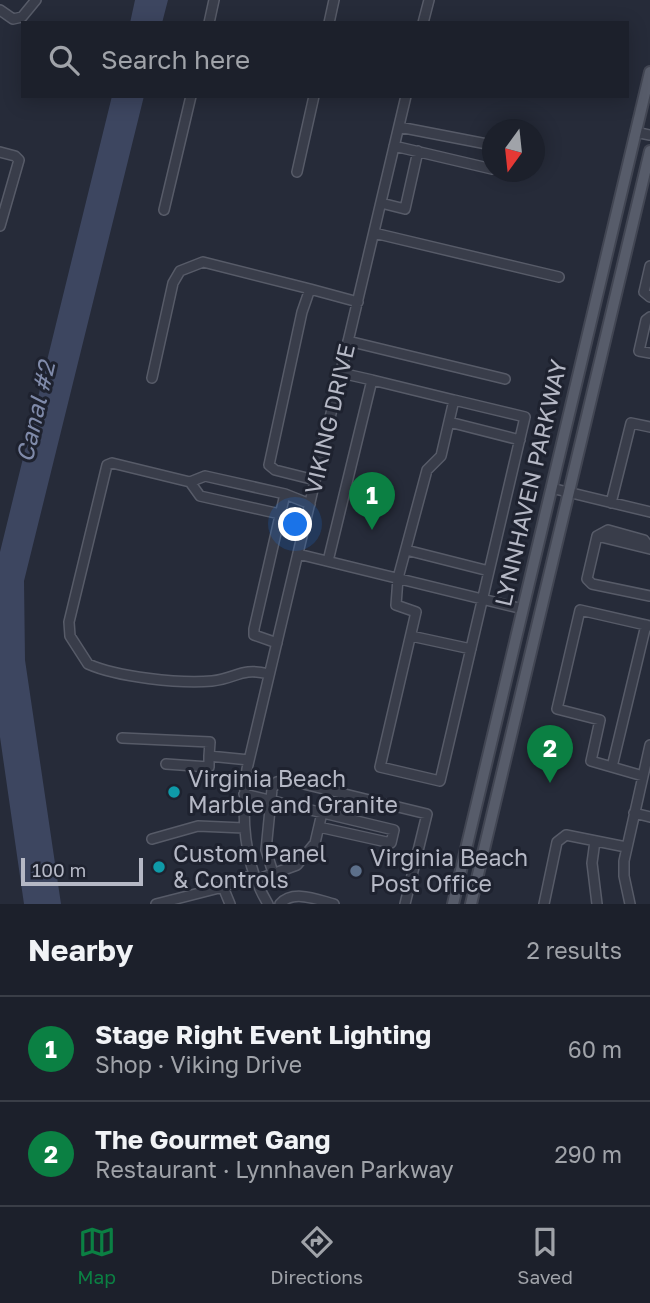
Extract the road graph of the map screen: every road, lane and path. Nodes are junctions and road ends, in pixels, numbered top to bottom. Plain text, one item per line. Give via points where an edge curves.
1 (36, 0) edge
2 (214, 0) edge
3 (334, 0) edge
4 (429, 0) edge
5 (0, 10) edge
6 (209, 21) edge
7 (329, 21) edge
8 (424, 21) edge
9 (650, 72) edge
10 (191, 98) edge
11 (314, 98) edge
12 (406, 98) edge
13 (645, 115) edge
14 (399, 127) junction
15 (635, 132) junction
16 (650, 135) edge
17 (482, 143) edge
18 (394, 146) junction
19 (650, 150) edge
20 (418, 151) junction
21 (0, 152) edge
22 (482, 167) edge
23 (297, 172) dead end
24 (381, 203) junction
25 (164, 210) dead end
26 (0, 226) edge
27 (374, 233) junction
28 (650, 266) edge
29 (559, 277) dead end
30 (310, 289) junction
31 (650, 297) edge
32 (358, 302) junction
33 (650, 317) edge
34 (348, 341) junction
35 (650, 353) edge
36 (341, 373) junction
37 (152, 378) dead end
38 (505, 379) dead end
39 (372, 380) junction
40 (454, 400) junction
41 (449, 422) junction
42 (650, 427) edge
43 (520, 440) junction
44 (316, 480) junction
45 (190, 482) junction
46 (551, 488) junction
47 (569, 493) junction
48 (285, 494) junction
49 (310, 503) junction
50 (611, 503) junction
51 (650, 512) edge
52 (280, 514) junction
53 (650, 548) edge
54 (406, 550) junction
55 (298, 554) junction
56 (328, 562) junction
57 (489, 570) junction
58 (398, 578) junction
59 (650, 596) edge
60 (482, 599) junction
61 (523, 608) junction
62 (648, 626) edge
63 (411, 636) junction
64 (277, 643) junction
65 (471, 649) junction
66 (270, 674) junction
67 (122, 738) dead end
68 (650, 745) edge
69 (209, 755) junction
70 (249, 760) junction
71 (166, 764) dead end
72 (612, 767) junction
73 (643, 776) junction
74 (244, 794) junction
75 (270, 800) junction
76 (322, 813) junction
77 (634, 813) junction
78 (650, 817) edge
79 (320, 827) junction
80 (244, 828) junction
81 (152, 839) dead end
82 (595, 841) junction
83 (626, 847) junction
84 (273, 873) junction
85 (255, 877) junction
86 (223, 887) junction
87 (156, 904) edge
88 (230, 904) edge
89 (268, 904) edge
90 (280, 904) edge
91 (334, 904) edge
92 (405, 904) edge
93 (453, 904) edge
94 (471, 904) edge
95 (544, 904) edge
96 (597, 904) edge
97 (630, 904) edge

1 - 5 street via 22,17 13,19
2 - 6 street
3 - 7 street
4 - 8 street
9 - 13 main road, LYNNHAVEN PARKWAY
10 - 25 street
11 - 23 street
12 - 14 street, VIKING DRIVE
13 - 15 main road, LYNNHAVEN PARKWAY
14 - 17 street
14 - 18 street, VIKING DRIVE
15 - 16 street
15 - 46 main road, LYNNHAVEN PARKWAY
18 - 20 street
18 - 24 street, VIKING DRIVE
19 - 47 main road, LYNNHAVEN PARKWAY
20 - 22 street
20 - 24 street via 405,209
21 - 26 street via 19,160
24 - 27 street, VIKING DRIVE
27 - 29 street
27 - 32 street, VIKING DRIVE
28 - 31 street via 644,292
30 - 32 street
30 - 37 street via 203,262 180,271 173,283
30 - 44 street via 270,466
32 - 34 street, VIKING DRIVE
33 - 35 street via 639,351
34 - 36 street, VIKING DRIVE
34 - 38 street
36 - 39 street
36 - 44 street, VIKING DRIVE
39 - 40 street
39 - 56 street
40 - 41 street
40 - 43 street via 525,417
41 - 43 street
41 - 54 street via 441,456 427,470
42 - 50 street via 631,423
43 - 57 street
44 - 49 street, VIKING DRIVE
45 - 48 street via 205,476
45 - 52 street via 200,496
45 - 66 street via 107,465 69,622 70,636 88,664 143,677 213,681 251,670
46 - 47 street
46 - 61 main road, LYNNHAVEN PARKWAY
47 - 50 street
47 - 94 main road, LYNNHAVEN PARKWAY
48 - 49 street
48 - 52 street
49 - 55 street, VIKING DRIVE
50 - 51 street
52 - 64 street via 254,629 254,635
53 - 59 street via 597,536 587,579
54 - 57 street
54 - 58 street
55 - 56 street
55 - 64 street, VIKING DRIVE
56 - 58 street
57 - 60 street
58 - 60 street
58 - 63 street via 396,605 416,612
60 - 61 street
60 - 65 street
61 - 93 main road, LYNNHAVEN PARKWAY
62 - 72 street
62 - 72 street via 580,610 557,709 600,720 591,761
63 - 65 street
63 - 65 street via 380,767 440,781
64 - 66 street, VIKING DRIVE
66 - 70 street, VIKING DRIVE
67 - 69 street via 209,742
68 - 73 street
69 - 70 street
69 - 71 street via 209,768
70 - 74 street, VIKING DRIVE
72 - 73 street
73 - 77 street
74 - 75 street
74 - 80 street, VIKING DRIVE
75 - 76 street
75 - 84 street via 266,850
75 - 92 street via 277,782 288,780 427,814
76 - 79 street
76 - 79 street via 394,830 391,843
77 - 78 street
77 - 83 street
79 - 84 street via 315,843 297,865
80 - 81 street via 198,827
80 - 85 street, VIKING DRIVE
82 - 83 street
82 - 95 street via 566,835 558,839
82 - 96 street via 592,863
83 - 97 street via 624,876
84 - 85 street
85 - 86 street
85 - 89 street, VIKING DRIVE
86 - 87 street
86 - 88 street
90 - 91 street via 300,895

